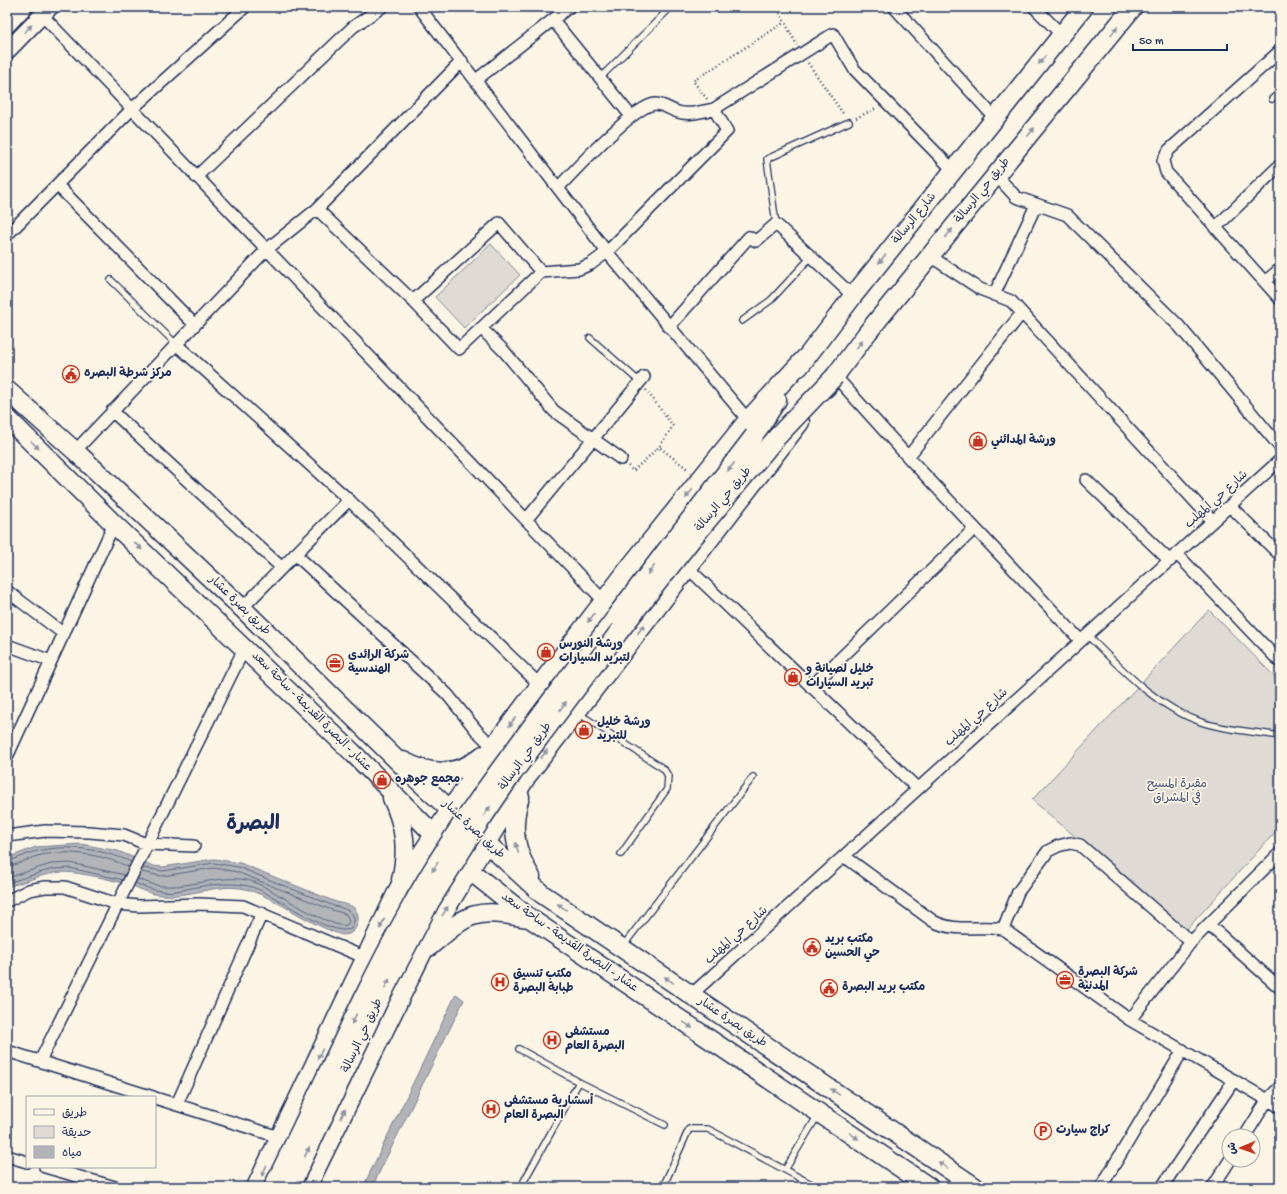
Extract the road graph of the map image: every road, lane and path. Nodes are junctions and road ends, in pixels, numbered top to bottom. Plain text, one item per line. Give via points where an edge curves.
1 (24, 7) edge
2 (245, 7) edge
3 (382, 7) edge
4 (419, 7) edge
5 (671, 7) edge
6 (779, 7) edge
7 (894, 7) edge
8 (1034, 7) edge
9 (1084, 7) edge
10 (1133, 7) edge
11 (566, 8) edge
12 (46, 11) edge
13 (554, 20) junction
14 (785, 22) junction
15 (7, 24) edge
16 (1062, 35) junction
17 (7, 51) edge
18 (1280, 51) edge
19 (802, 54) junction
20 (462, 61) junction
21 (600, 78) junction
22 (476, 80) junction
23 (1280, 92) edge
24 (1272, 98) dead end
25 (887, 103) junction
26 (714, 109) junction
27 (131, 110) junction
28 (631, 116) junction
29 (995, 118) junction
30 (849, 122) junction
31 (1280, 165) edge
32 (954, 171) junction
33 (996, 175) junction
34 (196, 177) junction
35 (57, 185) junction
36 (558, 188) junction
37 (1036, 205) junction
38 (317, 209) junction
39 (776, 224) junction
40 (1215, 228) junction
41 (7, 235) edge
42 (266, 250) junction
43 (607, 252) junction
44 (930, 256) junction
45 (811, 257) junction
46 (1280, 269) edge
47 (541, 272) junction
48 (111, 280) dead end
49 (1264, 282) junction
50 (994, 295) junction
51 (853, 296) junction
52 (1280, 299) edge
53 (413, 301) junction
54 (1021, 314) junction
55 (742, 322) dead end
56 (195, 325) junction
57 (669, 327) junction
58 (481, 328) junction
59 (590, 338) dead end
60 (176, 344) junction
61 (835, 376) junction
62 (642, 379) junction
63 (7, 390) edge
64 (112, 412) junction
65 (8, 420) edge
66 (751, 428) junction
67 (593, 439) junction
68 (659, 447) junction
69 (1280, 447) edge
70 (75, 451) junction
71 (908, 457) junction
72 (621, 459) joint
73 (1280, 460) edge
74 (701, 478) junction
75 (1086, 480) dead end
76 (349, 500) junction
77 (1230, 506) junction
78 (526, 520) junction
79 (1213, 521) junction
80 (114, 524) junction
81 (975, 528) junction
82 (295, 554) junction
83 (1280, 556) edge
84 (1173, 557) junction
85 (281, 567) junction
86 (688, 568) junction
87 (7, 591) edge
88 (604, 601) junction
89 (242, 608) junction
90 (64, 634) junction
91 (1084, 638) junction
92 (7, 645) edge
93 (244, 647) junction
94 (51, 661) junction
95 (1280, 662) edge
96 (540, 685) junction
97 (811, 687) junction
98 (576, 711) junction
99 (1280, 736) edge
100 (11, 738) edge
101 (493, 747) junction
102 (392, 755) junction
103 (7, 757) edge
104 (528, 776) junction
105 (753, 777) dead end
106 (387, 788) junction
107 (918, 790) junction
108 (450, 809) junction
109 (434, 835) junction
110 (7, 836) edge
111 (485, 842) junction
112 (194, 846) dead end
113 (144, 849) junction
114 (622, 854) dead end
115 (844, 856) junction
116 (1279, 857) edge
117 (469, 870) junction
118 (399, 888) junction
119 (543, 894) junction
120 (7, 902) edge
121 (117, 904) junction
122 (262, 914) junction
123 (531, 919) junction
124 (1209, 925) junction
125 (1003, 929) junction
126 (1191, 942) junction
127 (622, 948) junction
128 (422, 953) junction
129 (366, 958) junction
130 (1280, 988) edge
131 (691, 995) junction
132 (1130, 1020) junction
133 (519, 1048) dead end
134 (1183, 1050) junction
135 (7, 1051) edge
136 (40, 1061) junction
137 (1234, 1080) junction
138 (579, 1082) junction
139 (1280, 1087) edge
140 (151, 1096) edge
141 (156, 1098) edge
142 (1268, 1099) junction
143 (177, 1104) junction
144 (1280, 1107) edge
145 (819, 1113) junction
146 (665, 1125) dead end
147 (1250, 1128) edge
148 (279, 1137) junction
149 (7, 1156) edge
150 (26, 1162) edge
151 (48, 1168) edge
152 (1225, 1168) edge
153 (785, 1170) junction
154 (115, 1187) edge
155 (256, 1187) edge
156 (273, 1187) edge
157 (290, 1187) edge
158 (307, 1187) edge
159 (522, 1187) edge
160 (663, 1187) edge
161 (816, 1187) edge
162 (929, 1187) edge
163 (975, 1187) edge
164 (1101, 1187) edge
165 (1162, 1187) edge
166 (1213, 1187) edge

1 - 15 street
2 - 27 street
3 - 34 street via 353,27
4 - 20 street
5 - 21 lane
6 - 14 path via 777,8
7 - 29 street
8 - 16 street
9 - 16 main road, شارع الرسالة
33 -> 10 main road, طريق حي الرسالة
11 - 13 street
17 -> 12 street
12 - 27 street
13 - 21 street
13 - 22 street
14 - 19 path
14 - 26 path via 693,81
16 -> 29 main road, شارع الرسالة
18 - 40 street via 1169,150 1163,161 1166,172
19 - 25 street via 833,34 854,69
19 - 26 street
19 - 30 path
20 - 22 street
20 - 38 street
21 - 28 street
22 - 36 street
23 - 24 lane
25 - 30 path
25 - 32 street
26 - 28 street via 688,113 653,104
26 - 43 street via 727,131
27 - 34 street
27 - 35 street
28 - 36 street
29 - 32 main road, شارع الرسالة
30 - 39 lane via 767,159
31 - 40 street
32 -> 51 main road, شارع الرسالة
33 - 37 street via 1016,197
44 -> 33 main road, طريق حي الرسالة
34 - 42 street
35 - 41 street
35 - 56 street
36 - 43 street
37 - 50 street
37 - 69 street via 1068,215 1179,326
38 - 42 street
38 - 53 street
39 - 45 street
39 - 57 street via 756,241 749,237
40 - 49 street
42 - 56 street
42 - 78 street
43 - 47 street via 579,269
43 - 57 street
44 - 50 street via 980,289
61 -> 44 main road, طريق حي الرسالة
45 - 51 street
45 - 55 lane via 771,300
46 - 49 street
47 - 53 street via 499,223
47 - 58 street
48 - 60 lane
49 - 52 street
50 - 54 street via 1011,301
51 - 66 main road, شارع الرسالة
53 - 58 street via 459,349
54 - 71 street
54 - 79 street
56 - 60 street
57 - 66 street
58 - 67 street via 504,351 554,411
59 - 62 lane
60 - 64 street
60 - 76 street
61 - 71 street
61 - 86 main road, طريق حي الرسالة
157 -> 61 main road, طريق حي الرسالة, bridge via 426,908 513,772 692,539 776,438
62 - 67 street
62 - 68 path via 673,426
63 - 70 main road, طريق بصرة عشار
64 - 70 street
64 - 85 street
65 -> 80 main road, عشار - البصرة القديمة - ساحة سعد
66 - 74 main road
66 -> 156 main road, طريق حي الرسالة, bridge via 517,744 462,823 406,915
67 - 72 street
67 - 78 street
68 - 72 path via 633,471
68 - 74 path
70 - 89 main road, طريق بصرة عشار
71 - 81 street
73 - 77 street, شارع حي المهلب
74 -> 88 main road
75 - 84 street
76 - 82 street
76 - 96 street
77 - 79 street, شارع حي المهلب
77 - 83 street
78 - 88 street
79 - 84 street, شارع حي المهلب
80 - 90 street
80 -> 93 main road, عشار - البصرة القديمة - ساحة سعد
81 - 91 street
81 - 97 street
82 - 85 street
82 - 101 street via 447,694
84 - 91 street, شارع حي المهلب
84 - 95 street
85 - 89 street
86 - 97 street
98 -> 86 main road, طريق حي الرسالة
87 - 90 street
88 -> 96 main road
89 - 102 main road, طريق بصرة عشار
90 - 94 street
91 - 99 lane via 1128,676 1176,712 1202,723
91 - 107 street, شارع حي المهلب
92 - 94 street
93 - 106 main road, عشار - البصرة القديمة - ساحة سعد
93 - 113 street
94 - 100 street
96 -> 101 main road
97 - 107 street
104 -> 98 main road, طريق حي الرسالة
98 - 114 lane via 664,769 668,776 667,789
100 - 103 street
101 - 102 main road via 470,766 449,771 418,769
101 - 108 main road
102 - 108 main road, طريق بصرة عشار
104 - 111 main road, طريق حي الرسالة
119 -> 104 main road via 520,857 514,835 515,814
105 - 127 lane
106 - 109 main road, عشار - البصرة القديمة - ساحة سعد
106 - 118 main road via 398,810 405,837 405,864
107 - 115 street, شارع حي المهلب
108 - 109 main road
108 - 111 main road, طريق بصرة عشار
109 - 117 main road, عشار - البصرة القديمة - ساحة سعد
109 - 118 main road
110 - 113 street via 45,831 89,832 124,836
111 - 117 main road, طريق حي الرسالة
111 - 119 main road, طريق بصرة عشار
112 - 113 street
113 - 121 street
115 - 125 street via 944,927 987,926
115 - 131 street, شارع حي المهلب
116 - 124 street
117 - 123 main road, عشار - البصرة القديمة - ساحة سعد
128 -> 117 main road, طريق حي الرسالة
118 -> 129 main road
127 -> 119 main road, طريق بصرة عشار
120 - 121 street via 29,890 45,886 65,887
121 - 122 street via 230,905 243,906
121 - 136 street
122 - 129 street
122 - 143 street
123 - 128 main road via 501,913 478,913 466,917
123 -> 145 main road, عشار - البصرة القديمة - ساحة سعد
124 - 126 street
124 - 130 street
125 - 126 street via 1018,892 1048,851 1070,843 1080,845
125 - 132 street
126 - 132 street
131 -> 127 main road, طريق بصرة عشار
158 -> 128 main road, طريق حي الرسالة
129 -> 148 main road
163 -> 131 main road, طريق بصرة عشار
132 - 134 street
133 - 138 lane
134 - 137 street
134 - 164 street
135 - 136 street
136 - 140 street
137 - 142 street
137 - 165 street
138 - 146 lane
138 - 159 lane
139 - 142 street
141 - 143 street
142 - 144 street
142 - 147 street
143 - 148 street
145 - 153 lane
145 -> 162 main road, عشار - البصرة القديمة - ساحة سعد
148 -> 155 main road
149 - 150 street
151 - 154 street
152 - 166 street
153 - 160 lane via 708,1129 689,1129
153 - 161 lane

